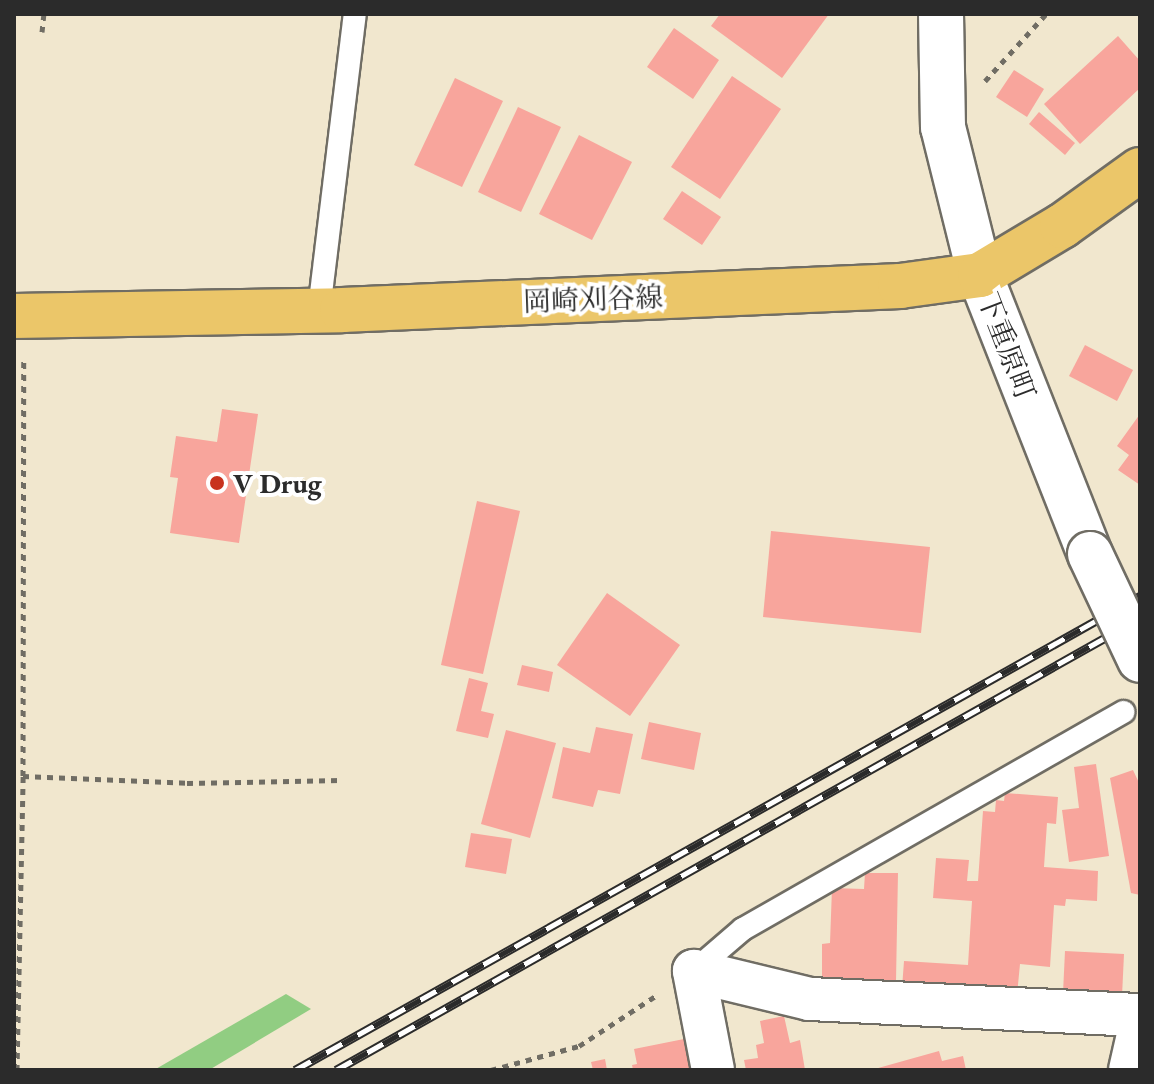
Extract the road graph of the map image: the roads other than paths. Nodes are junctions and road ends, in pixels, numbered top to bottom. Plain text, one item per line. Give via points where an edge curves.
1 (355, 14) edge
2 (941, 14) edge
3 (1140, 170) edge
4 (980, 275) junction
5 (319, 310) junction
6 (19, 316) edge
7 (1140, 660) edge
8 (1124, 712) dead end
9 (694, 971) junction
10 (1140, 1015) edge
11 (1140, 1026) edge
12 (713, 1070) edge
13 (1130, 1070) edge

1 - 5 lane
2 - 4 street, 下重原町 via 943,127
3 - 4 main road, 岡崎刈谷線 via 1062,226
4 - 5 main road, 岡崎刈谷線 via 900,286
4 - 7 street, 下重原町, bridge via 1090,554
5 - 6 main road, 岡崎刈谷線
8 - 9 lane via 743,929
9 - 10 street via 810,999
9 - 12 street
11 - 13 street

